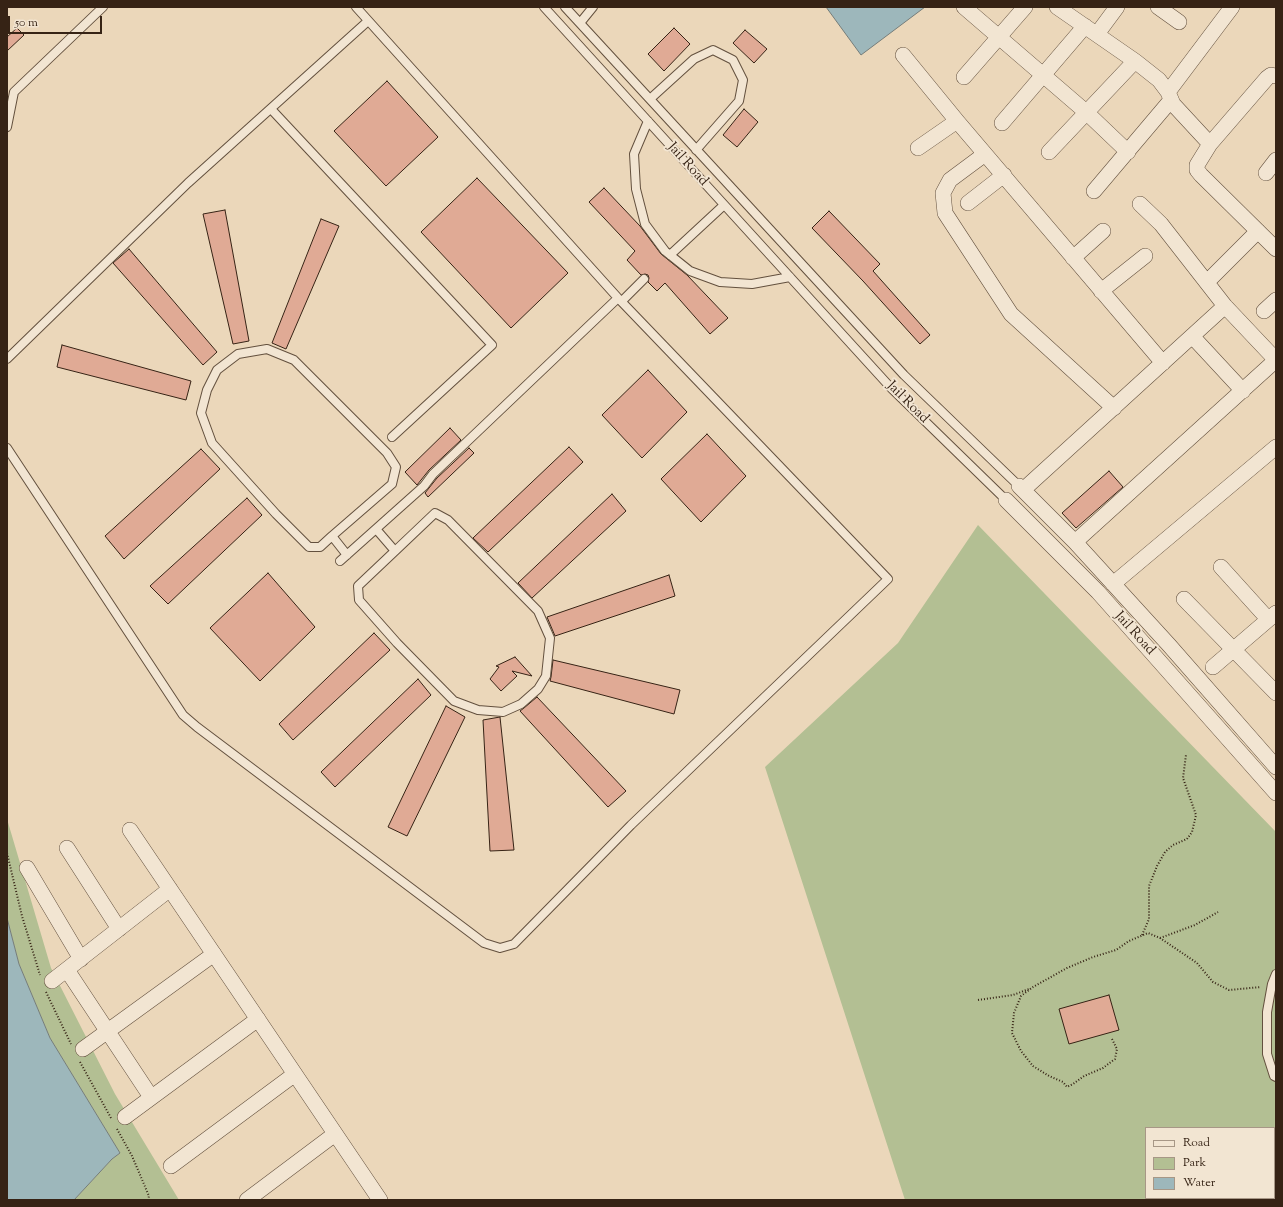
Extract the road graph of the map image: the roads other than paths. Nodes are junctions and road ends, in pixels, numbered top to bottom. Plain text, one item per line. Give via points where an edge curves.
1 (102, 7) edge
2 (356, 7) edge
3 (544, 7) edge
4 (565, 7) edge
5 (593, 7) edge
6 (964, 7) edge
7 (1025, 7) edge
8 (1057, 7) edge
9 (1116, 7) edge
10 (1158, 7) edge
11 (1232, 7) edge
12 (368, 21) junction
13 (1180, 22) dead end
14 (580, 23) junction
15 (1091, 30) junction
16 (999, 37) junction
17 (903, 55) dead end
18 (1135, 61) junction
19 (1043, 75) junction
20 (1276, 76) edge
21 (964, 77) dead end
22 (1170, 96) junction
23 (650, 99) junction
24 (271, 109) junction
25 (1086, 112) junction
26 (957, 120) junction
27 (648, 121) junction
28 (1002, 123) dead end
29 (7, 127) edge
30 (1210, 144) junction
31 (918, 148) dead end
32 (696, 150) junction
33 (1049, 152) dead end
34 (1128, 152) junction
35 (985, 154) junction
36 (1276, 160) edge
37 (1266, 173) dead end
38 (1004, 175) junction
39 (1094, 191) dead end
40 (968, 203) dead end
41 (1140, 204) dead end
42 (724, 205) junction
43 (1103, 231) dead end
44 (1258, 231) junction
45 (1276, 249) edge
46 (670, 255) junction
47 (1145, 256) dead end
48 (1073, 258) junction
49 (790, 277) junction
50 (644, 279) dead end
51 (1207, 282) junction
52 (1101, 291) junction
53 (620, 300) junction
54 (1276, 300) edge
55 (1225, 306) junction
56 (1264, 311) dead end
57 (1192, 336) junction
58 (7, 359) edge
59 (1163, 363) junction
60 (1242, 391) junction
61 (1114, 408) junction
62 (392, 437) dead end
63 (1276, 447) edge
64 (7, 448) edge
65 (1021, 488) junction
66 (1006, 500) joint
67 (376, 529) junction
68 (332, 536) junction
69 (1075, 542) junction
70 (395, 551) junction
71 (1221, 567) dead end
72 (1113, 584) junction
73 (1184, 599) dead end
74 (1272, 616) edge
75 (1234, 650) junction
76 (1213, 668) dead end
77 (1276, 693) edge
78 (1276, 767) edge
79 (1276, 793) edge
80 (130, 830) dead end
81 (67, 848) dead end
82 (27, 868) dead end
83 (170, 889) junction
84 (119, 929) junction
85 (214, 954) junction
86 (81, 959) junction
87 (67, 970) junction
88 (1276, 974) edge
89 (46, 984) road end
90 (258, 1019) junction
91 (108, 1031) junction
92 (78, 1052) road end
93 (295, 1074) junction
94 (1276, 1077) edge
95 (151, 1098) junction
96 (118, 1122) road end
97 (335, 1134) junction
98 (171, 1166) dead end
99 (378, 1199) edge
100 (247, 1200) edge

1 - 29 lane via 14,92
2 - 12 lane
3 - 27 lane, Jail Road
4 - 14 lane
5 - 14 lane
6 - 16 street
7 - 16 street
8 - 15 street
9 - 15 street
10 - 13 street
11 - 22 street
12 - 24 lane
12 - 53 lane
14 - 23 lane
15 - 18 street
15 - 19 street
16 - 19 street
16 - 21 street
17 - 26 street
18 - 22 street via 1159,80
18 - 25 street
19 - 25 street
19 - 28 street
20 - 30 street via 1271,75 1267,78
22 - 30 street via 1176,108
22 - 34 street
23 - 32 lane
23 - 32 lane via 700,56 713,50 733,60 744,80 739,101
24 - 58 lane via 188,183
24 - 62 lane via 492,345
25 - 33 street
25 - 34 street
26 - 31 street
26 - 35 street
27 - 42 lane, Jail Road
27 - 46 lane via 634,154 636,189 645,224
30 - 44 street via 1196,165 1197,170
32 - 65 lane via 904,375
34 - 39 street
35 - 38 street
35 - 61 street via 950,180 943,193 945,213 1011,314
36 - 37 street
38 - 40 street
38 - 48 street
41 - 51 street via 1166,230
42 - 46 lane
42 - 49 lane, Jail Road
43 - 48 street
44 - 45 street
44 - 51 street
46 - 49 lane via 690,271 720,282 752,284
47 - 52 street
48 - 52 street
49 - 66 lane, Jail Road via 892,389
50 - 53 lane
51 - 55 street
52 - 59 street
53 - 64 lane via 888,579 631,825 514,944 500,948 484,943 183,715
53 - 67 lane
54 - 56 street
55 - 57 street
55 - 60 street via 1276,360
57 - 59 street
57 - 60 street
59 - 61 street
60 - 69 street
61 - 65 street
63 - 72 street
65 - 69 street
66 - 79 street, Jail Road via 1098,592
67 - 68 lane via 343,558
67 - 70 lane
68 - 68 lane via 320,547 309,547 212,443 201,413 207,390 217,370 238,354 267,349 294,360 387,452 396,467 392,484
69 - 72 street
70 - 70 lane via 436,513 448,520 538,611 550,638 546,676 538,689 521,704 503,712 478,710 454,701 359,600 358,586
71 - 74 street
72 - 78 street
73 - 75 street
74 - 75 street
75 - 76 street
75 - 77 street
80 - 83 street
81 - 84 street
82 - 86 street
83 - 84 street
83 - 85 street
84 - 86 street
85 - 90 street
85 - 91 street
86 - 87 street
87 - 89 street
87 - 91 street
88 - 94 lane via 1267,1012 1267,1054
90 - 93 street
90 - 95 street
91 - 92 street
91 - 95 street
93 - 97 street
93 - 98 street
95 - 96 street
97 - 99 street
97 - 100 street

